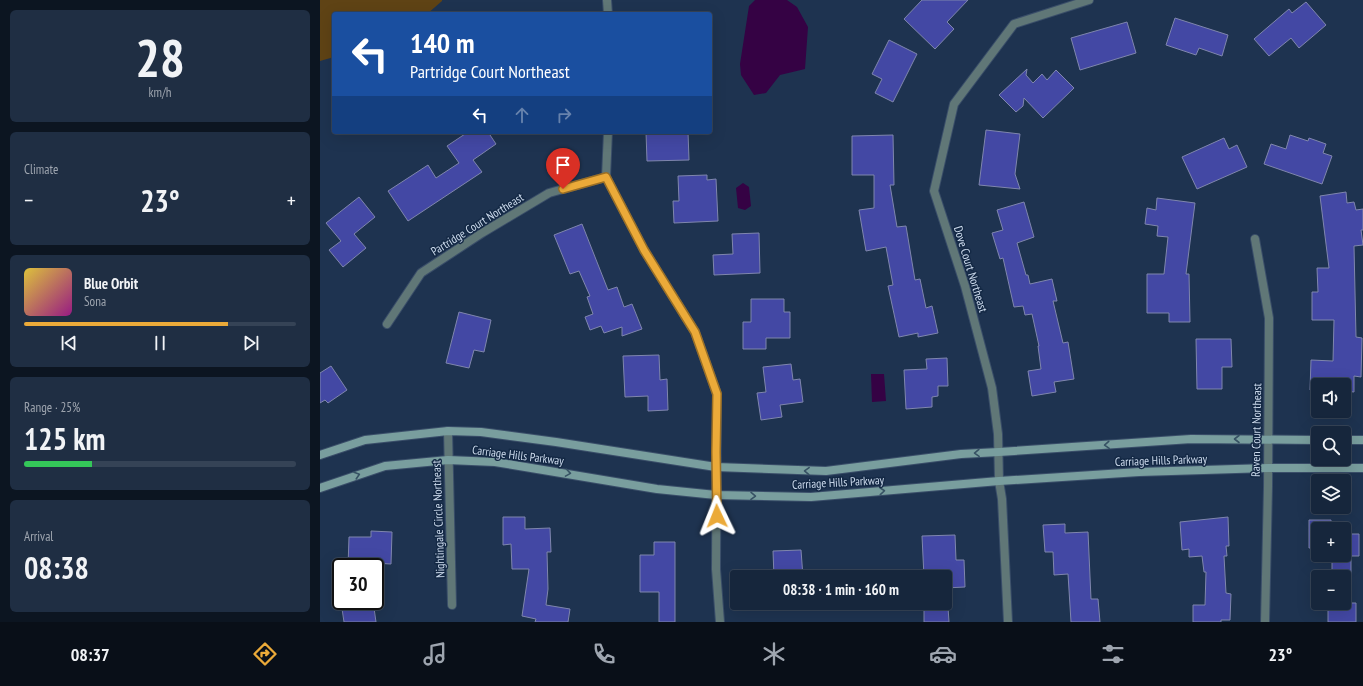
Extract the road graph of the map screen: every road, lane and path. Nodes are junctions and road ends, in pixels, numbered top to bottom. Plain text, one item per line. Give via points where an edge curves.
1 (607, 0) edge
2 (1090, 0) edge
3 (608, 12) edge
4 (608, 134) edge
5 (606, 177) junction
6 (1255, 239) dead end
7 (387, 324) dead end
8 (448, 431) junction
9 (1268, 440) junction
10 (1311, 440) edge
11 (1351, 440) edge
12 (1363, 440) edge
13 (999, 452) junction
14 (320, 455) edge
15 (448, 460) junction
16 (716, 467) junction
17 (1268, 468) junction
18 (1363, 468) edge
19 (999, 481) junction
20 (320, 488) edge
21 (716, 495) junction
22 (452, 605) dead end
23 (720, 622) edge
24 (1008, 622) edge
25 (1265, 622) edge

1 - 3 street
2 - 13 street, Dove Court Northeast via 1014,24 954,104 934,191 992,388
4 - 5 street
5 - 7 street, Partridge Court Northeast via 549,194 482,233 421,273
5 - 16 street via 644,250 695,332 717,394
6 - 9 street, Raven Court Northeast via 1269,318
8 - 14 street, Carriage Hills Parkway via 365,440
8 - 15 street, Nightingale Circle Northeast
8 - 16 street, Carriage Hills Parkway via 481,432 556,442
9 - 10 street, Carriage Hills Parkway
9 -> 13 street, Carriage Hills Parkway via 1191,439
9 - 17 street, Raven Court Northeast
11 - 12 street
13 -> 16 street, Carriage Hills Parkway via 961,454 826,472
13 - 19 street, Dove Court Northeast
20 -> 15 street, Carriage Hills Parkway via 385,466
15 -> 21 street, Carriage Hills Parkway via 495,462 657,489
15 - 22 street, Nightingale Circle Northeast
16 - 21 street
17 - 18 street, Carriage Hills Parkway
17 - 19 street, Carriage Hills Parkway via 1139,472
17 - 25 street, Raven Court Northeast
21 -> 19 street, Carriage Hills Parkway via 811,497
19 - 24 street, Dove Court Northeast
21 - 23 street via 716,569

